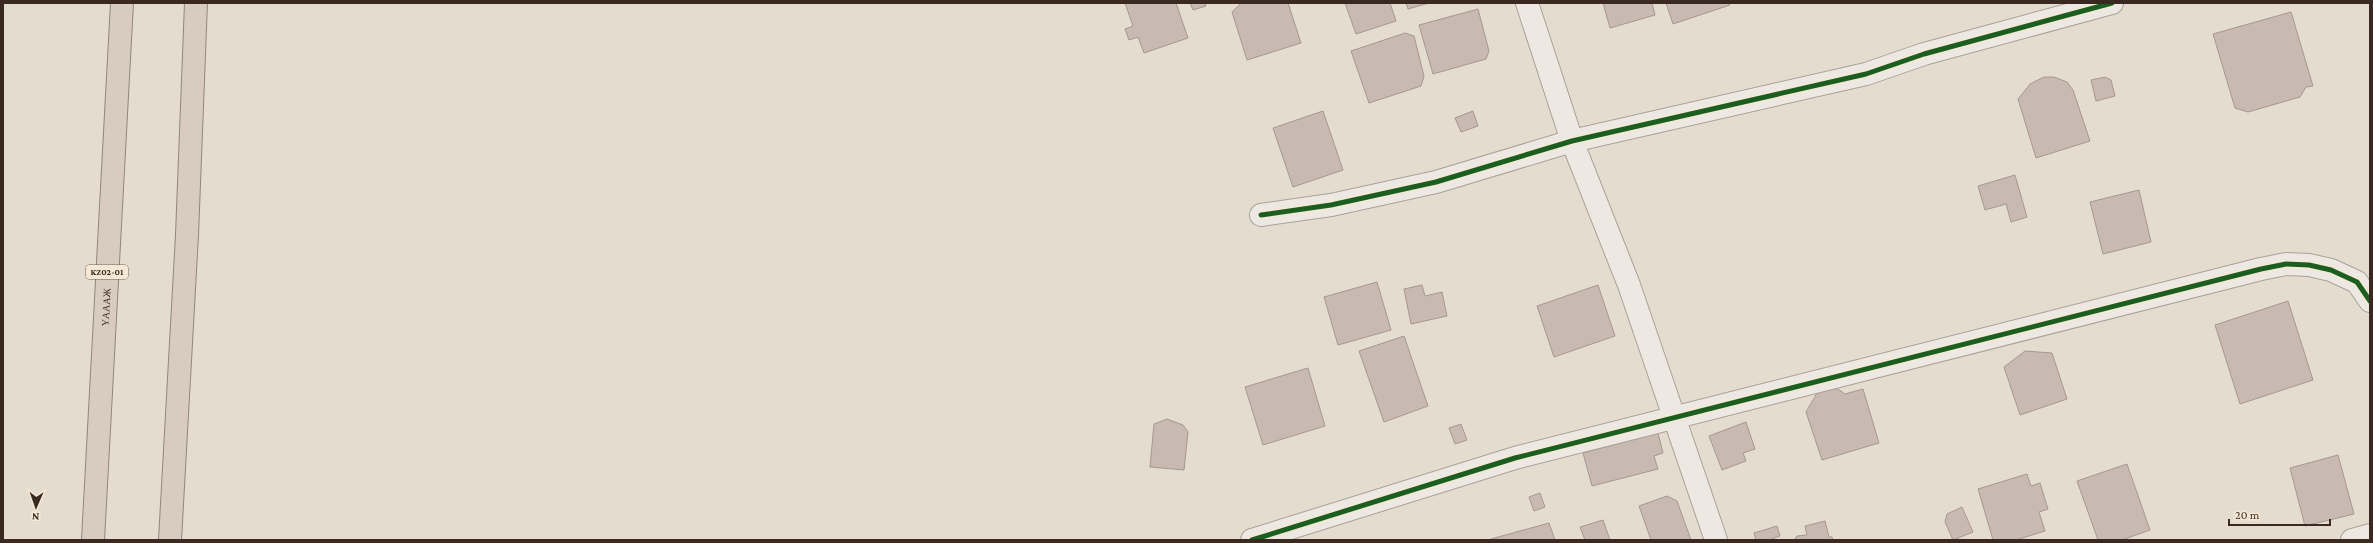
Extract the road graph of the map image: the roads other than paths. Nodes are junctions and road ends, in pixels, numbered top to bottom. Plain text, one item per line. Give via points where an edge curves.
1 (122, 3) edge
2 (196, 3) edge
3 (1527, 3) edge
4 (2112, 3) edge
5 (1572, 141) junction
6 (1261, 215) dead end
7 (2370, 301) edge
8 (1674, 419) junction
9 (2370, 535) edge
10 (93, 540) edge
11 (170, 540) edge
12 (1252, 540) edge
13 (1716, 540) edge
14 (2352, 540) edge

1 - 10 highway, ҮАААЖ / KZ02-01
2 - 11 highway via 187,235
3 - 5 street
4 - 5 street via 1924,54 1866,74
5 - 6 street via 1436,182 1331,205
5 - 8 street via 1629,285
7 - 8 street via 2357,282 2331,270 2309,265 2286,264 1943,348
8 - 12 street via 1515,458
8 - 13 street
9 - 14 street

